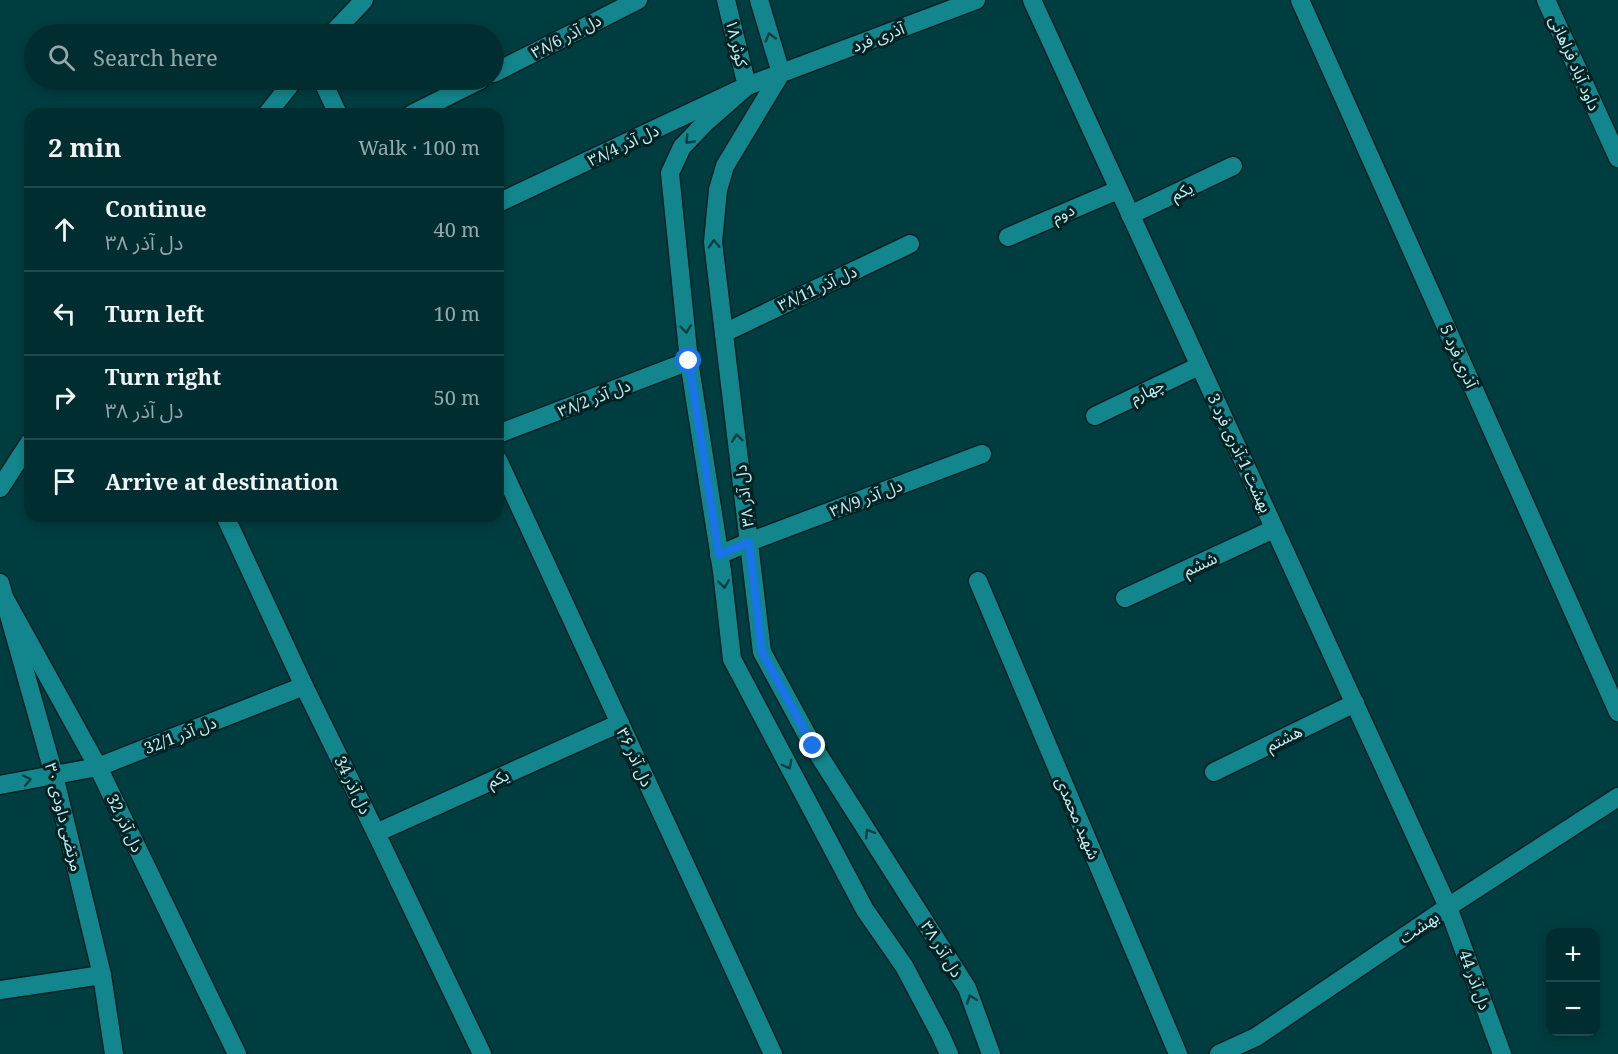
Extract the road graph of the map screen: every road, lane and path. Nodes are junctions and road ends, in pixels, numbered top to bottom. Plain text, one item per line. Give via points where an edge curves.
1 (364, 0) edge
2 (638, 0) edge
3 (726, 0) edge
4 (759, 0) edge
5 (976, 0) edge
6 (1032, 0) edge
7 (1300, 0) edge
8 (1546, 0) edge
9 (341, 24) edge
10 (504, 68) edge
11 (781, 73) junction
12 (747, 86) junction
13 (286, 90) edge
14 (327, 90) edge
15 (460, 90) edge
16 (272, 108) edge
17 (335, 108) edge
18 (424, 108) edge
19 (1618, 158) edge
20 (1233, 166) dead end
21 (1118, 190) junction
22 (504, 200) edge
23 (1130, 215) junction
24 (1008, 237) dead end
25 (910, 244) dead end
26 (724, 333) junction
27 (689, 361) junction
28 (1199, 366) junction
29 (1095, 416) dead end
30 (504, 432) edge
31 (24, 451) edge
32 (982, 454) dead end
33 (504, 473) edge
34 (0, 488) edge
35 (228, 522) edge
36 (1274, 529) junction
37 (749, 542) junction
38 (719, 555) junction
39 (978, 581) dead end
40 (2, 590) edge
41 (1125, 598) dead end
42 (304, 686) junction
43 (1354, 704) junction
44 (1618, 712) edge
45 (620, 723) junction
46 (98, 767) junction
47 (1214, 772) dead end
48 (54, 775) junction
49 (0, 785) edge
50 (1618, 797) edge
51 (376, 832) junction
52 (1448, 907) junction
53 (102, 975) junction
54 (0, 990) edge
55 (1259, 1046) edge
56 (114, 1054) edge
57 (237, 1054) edge
58 (482, 1054) edge
59 (773, 1054) edge
60 (949, 1054) edge
61 (991, 1054) edge
62 (1178, 1054) edge
63 (1219, 1054) edge
64 (1502, 1054) edge

1 - 9 street
2 - 10 street, دل آذر ۳۸/6
3 - 12 street, کوثر ۱۸
11 -> 4 street, کوثر ۱۸
5 - 11 street, آذری فرد
6 - 21 street, بهشت 1-آذری فرد 3
7 - 44 street, آذری فرد 5
8 - 19 street, داود آباد فراهانی
11 - 12 street, آذری فرد
26 -> 11 street, دل آذر ۳۸ via 713,242 718,190 725,165
12 - 22 street, دل آذر ۳۸/4
12 -> 27 street, دل آذر ۳۸ via 682,147 670,173
13 - 16 street
14 - 17 street
15 - 18 street
20 - 23 street, یکم
21 - 23 street, بهشت 1-آذری فرد 3
21 - 24 street, دوم
23 - 28 street, بهشت 1-آذری فرد 3
25 - 26 street, دل آذر ۳۸/11
37 -> 26 street, دل آذر ۳۸
27 - 30 street, دل آذر ۳۸/2
27 - 38 street, دل آذر ۳۸
28 - 29 street, چهارم
28 - 36 street, بهشت 1-آذری فرد 3
31 - 34 street
32 - 37 street, دل آذر ۳۸/9
33 - 45 street, دل آذر ۳۶
35 - 42 street, دل آذر 34
36 - 41 street, ششم
36 - 43 street, بهشت 1-آذری فرد 3
37 - 38 street, دل آذر ۳۸/9
61 -> 37 street, دل آذر ۳۸ via 967,988 813,746 762,652
38 -> 60 street, دل آذر ۳۸ via 732,659 865,910 904,966
39 - 62 street, شهید محمدی
40 - 46 street, دل آذر 32
40 - 48 street, ۳۰ مرتضی داودی
42 - 46 street, دل آذر 32/1
42 - 51 street, دل آذر 34
43 - 47 street, هشتم
43 - 52 street, بهشت 1-آذری فرد 3
45 - 51 street, یکم
45 - 59 street, دل آذر ۳۶
46 - 48 street, دل آذر 32/1
46 - 57 street, دل آذر 32
49 -> 48 street, دل آذر 32/1
48 - 53 street, ۳۰ مرتضی داودی
50 - 52 street, بهشت
51 - 58 street, دل آذر 34
52 - 55 street, بهشت
52 - 64 street, دل آذر 44
53 - 54 street
53 - 56 street, ۳۰ مرتضی داودی
55 - 63 street, بهشت

